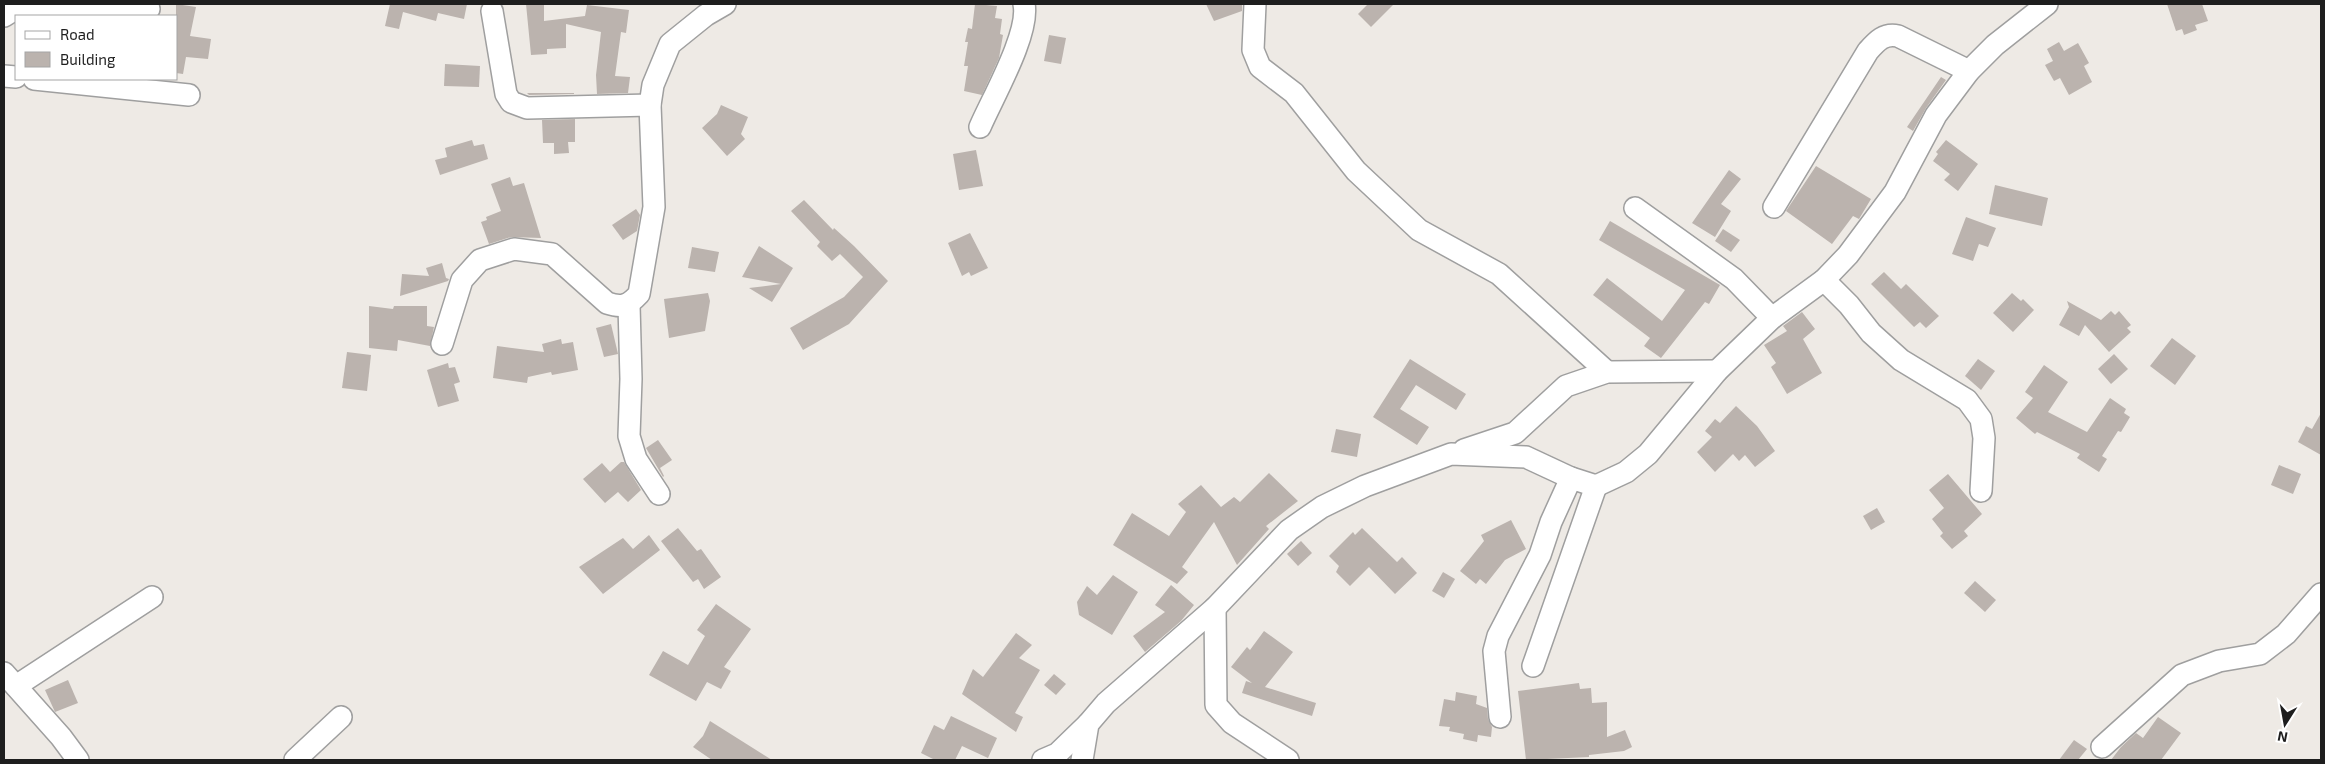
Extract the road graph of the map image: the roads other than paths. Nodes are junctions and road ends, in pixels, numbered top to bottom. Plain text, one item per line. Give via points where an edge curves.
1 (725, 4) edge
2 (1024, 4) edge
3 (1255, 4) edge
4 (2047, 4) edge
5 (149, 9) dead end
6 (492, 11) dead end
7 (4, 16) edge
8 (1969, 71) junction
9 (44, 80) edge
10 (189, 95) dead end
11 (650, 105) junction
12 (980, 127) dead end
13 (1774, 207) dead end
14 (1635, 208) dead end
15 (1824, 280) junction
16 (629, 305) junction
17 (1772, 318) junction
18 (442, 344) dead end
19 (1717, 371) junction
20 (1607, 372) junction
21 (1452, 454) junction
22 (1571, 478) junction
23 (1596, 486) junction
24 (1981, 491) dead end
25 (659, 494) dead end
26 (2321, 594) edge
27 (152, 597) dead end
28 (1215, 608) junction
29 (1533, 666) dead end
30 (10, 680) edge
31 (341, 717) dead end
32 (1500, 717) dead end
33 (1088, 724) junction
34 (2102, 747) dead end
35 (78, 760) edge
36 (295, 760) edge
37 (1043, 760) edge
38 (1082, 760) edge
39 (1288, 760) edge

1 - 11 street via 706,14 670,44 653,85
2 - 12 street via 1026,14 1022,32
3 - 20 street via 1253,50 1260,67 1294,93 1356,171 1419,230 1499,274
4 - 8 street via 1995,45
5 - 7 street via 29,6
6 - 11 street via 506,94 511,102 527,108
8 - 13 street via 1898,36 1890,34 1879,39 1868,51
8 - 15 street via 1936,115 1894,192 1848,255
9 - 10 street
11 - 16 street via 654,207 642,285
14 - 17 street via 1734,279
15 - 17 street
15 - 24 street via 1871,333 1901,360 1972,406 1981,419 1984,438
16 - 18 street via 619,307 607,303 552,254 514,249 480,260 462,280
16 - 25 street via 631,379 628,436 636,459
17 - 19 street
19 - 20 street
19 - 23 street via 1648,454 1626,472
20 - 21 street via 1566,386 1515,433
21 - 22 street via 1526,457
21 - 28 street via 1365,486 1322,507 1289,530
22 - 23 street
22 - 32 street via 1540,556 1498,636 1494,650
23 - 29 street
26 - 34 street via 2286,634 2260,654 2219,662 2182,675
27 - 30 street
28 - 33 street via 1106,703
28 - 39 street via 1216,705 1232,723
30 - 35 street
31 - 36 street
33 - 37 street via 1057,754
33 - 38 street

